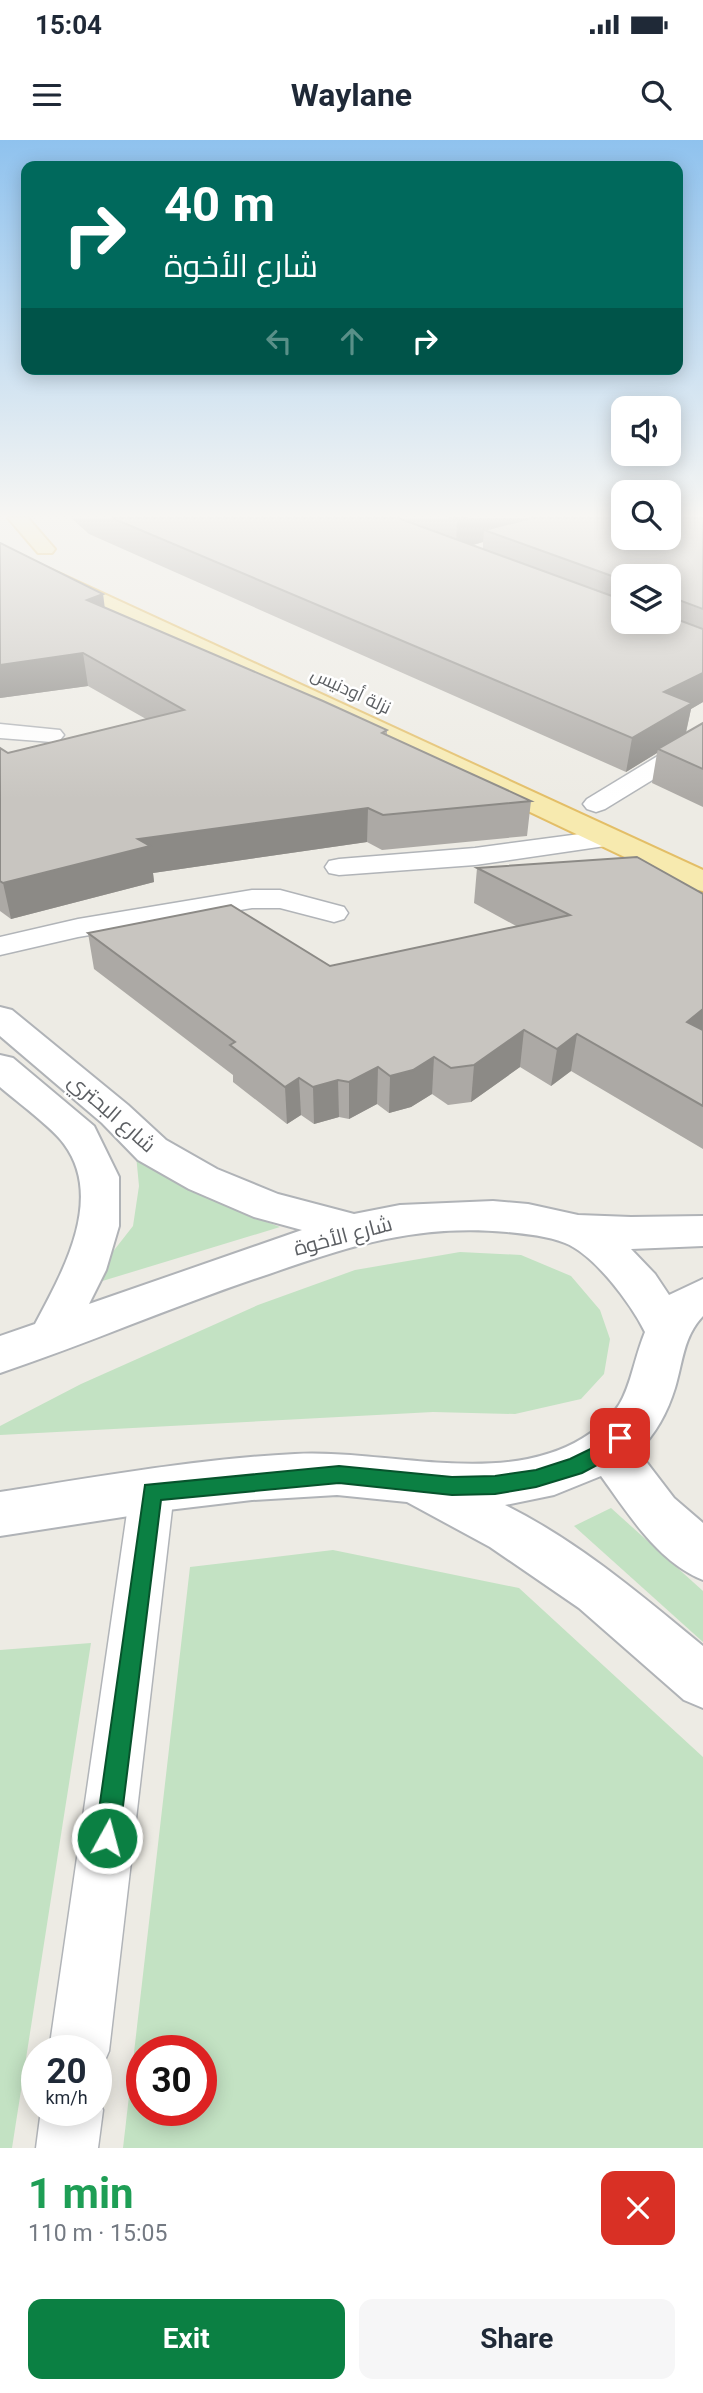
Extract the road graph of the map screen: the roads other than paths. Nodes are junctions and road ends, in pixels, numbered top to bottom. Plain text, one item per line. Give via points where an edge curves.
1 (134, 612) edge
2 (180, 612) edge
3 (433, 729) dead end
4 (0, 731) edge
5 (52, 735) dead end
6 (703, 739) edge
7 (571, 793) dead end
8 (596, 804) junction
9 (615, 827) junction
10 (339, 867) dead end
11 (703, 882) edge
12 (334, 913) dead end
13 (0, 946) edge
14 (0, 1018) edge
15 (0, 1067) edge
16 (354, 1229) junction
17 (578, 1230) junction
18 (703, 1231) edge
19 (703, 1296) edge
20 (666, 1330) junction
21 (50, 1337) junction
22 (0, 1355) edge
23 (610, 1449) junction
24 (410, 1481) junction
25 (152, 1492) junction
26 (0, 1514) edge
27 (703, 1556) edge
28 (703, 1681) edge
29 (81, 2035) edge
30 (70, 2126) edge
31 (67, 2148) edge

1 - 9 main road
2 - 3 main road, نزلة أودنيس
4 - 5 street
6 - 8 street
7 - 8 main road
8 - 9 main road
9 - 10 street via 549,849
9 - 11 main road
12 - 13 street via 295,902 252,899
14 - 16 main road, شارع البحتري via 152,1150 204,1179 268,1206
15 - 21 main road, شارع البحتري via 80,1136 99,1177 99,1226 85,1270
16 - 17 main road, شارع الأخوة via 423,1218 493,1216
16 - 21 main road, شارع الأخوة
17 - 18 main road, شارع الأخوة
17 - 20 main road via 631,1273
19 - 20 main road via 689,1301
20 - 23 main road via 647,1402
21 - 22 main road, شارع الأخوة
23 - 24 main road via 536,1479 452,1486
23 - 27 main road via 657,1514
24 - 25 main road via 339,1474
24 - 28 main road via 508,1531 597,1591
25 - 26 main road
25 - 29 street
30 - 31 street

